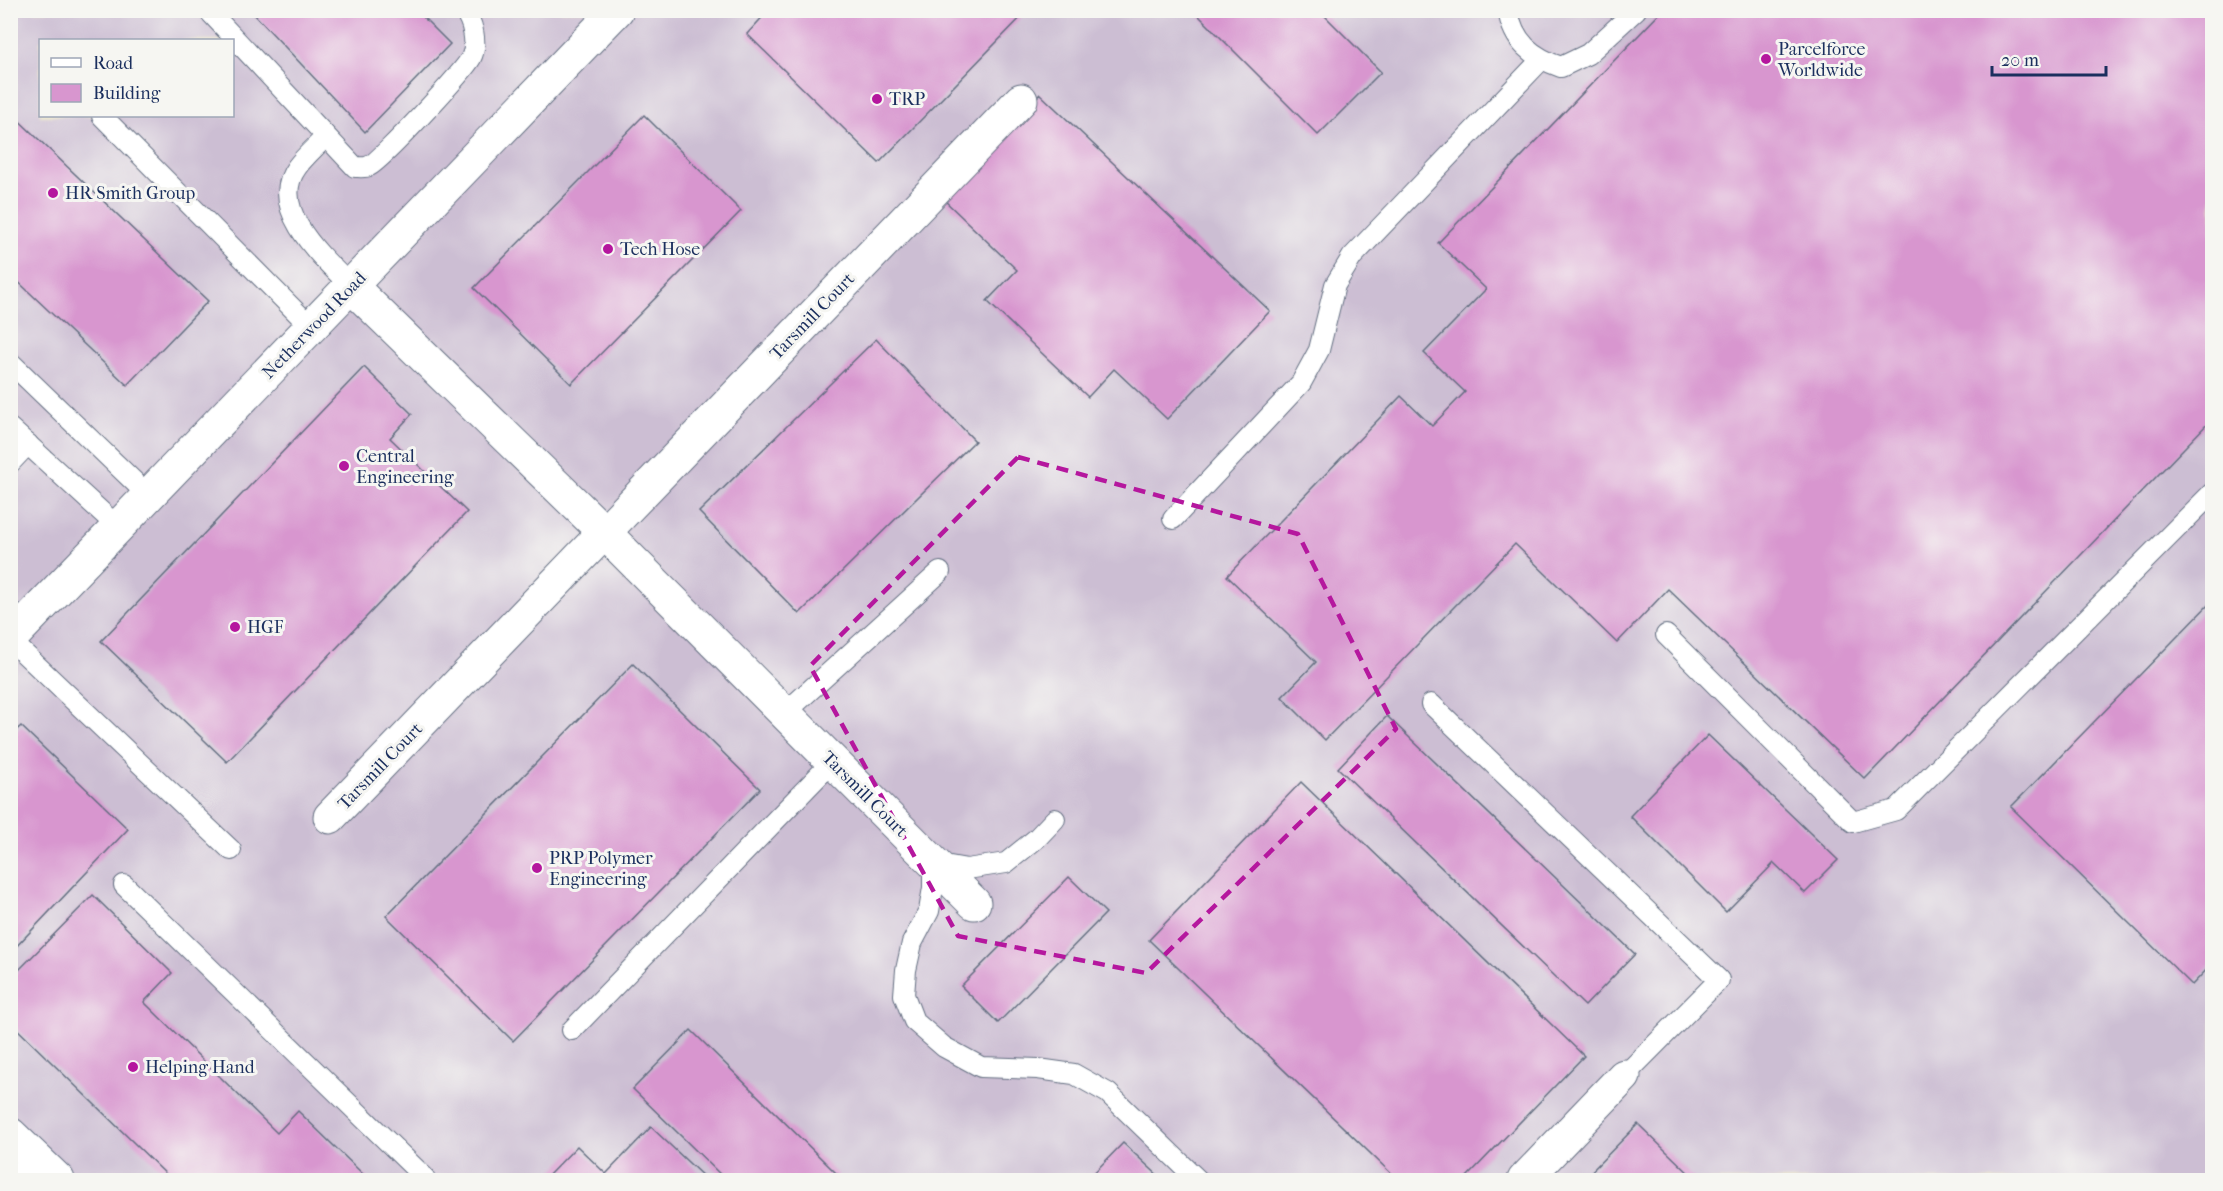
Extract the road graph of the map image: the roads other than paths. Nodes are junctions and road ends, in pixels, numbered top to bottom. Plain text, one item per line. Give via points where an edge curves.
1 (208, 10) edge
2 (463, 10) edge
3 (1508, 10) edge
4 (1636, 10) edge
5 (617, 11) edge
6 (1541, 60) junction
7 (1021, 100) dead end
8 (103, 117) edge
9 (326, 137) junction
10 (352, 286) junction
11 (312, 328) junction
12 (10, 362) edge
13 (10, 428) edge
14 (28, 444) junction
15 (10, 463) edge
16 (2212, 493) edge
17 (149, 496) junction
18 (1173, 519) dead end
19 (119, 528) junction
20 (604, 532) junction
21 (940, 572) dead end
22 (1666, 634) dead end
23 (10, 640) edge
24 (1431, 704) dead end
25 (784, 713) junction
26 (833, 762) junction
27 (330, 818) dead end
28 (1055, 819) dead end
29 (231, 850) dead end
30 (933, 863) junction
31 (124, 885) dead end
32 (974, 903) dead end
33 (572, 1030) dead end
34 (1624, 1076) joint
35 (10, 1134) edge
36 (34, 1157) junction
37 (12, 1180) edge
38 (58, 1180) edge
39 (421, 1180) edge
40 (1198, 1180) edge
41 (1524, 1180) edge

1 - 9 lane
2 - 9 lane via 473,34 472,57 456,79 386,151 369,166 355,167
3 - 6 lane via 1523,46
4 - 6 lane via 1588,54 1561,66
5 - 10 street, Netherwood Road
6 - 18 lane via 1352,257 1335,285 1319,350 1301,383
7 - 20 street, Tarsmill Court
8 - 11 lane
9 - 10 lane via 296,168 287,193 296,223 315,250
10 - 11 street, Netherwood Road
10 - 20 street, Tarsmill Court
11 - 17 street, Netherwood Road
12 - 17 lane
13 - 14 lane
14 - 15 lane
14 - 19 lane
16 - 22 lane via 1896,810 1853,822
17 - 19 street, Netherwood Road
19 - 23 street, Netherwood Road
20 - 25 street, Tarsmill Court
20 - 27 street, Tarsmill Court
21 - 25 lane
23 - 29 lane
24 - 34 lane via 1719,980
25 - 26 street, Tarsmill Court
26 - 30 street, Tarsmill Court
26 - 33 lane
28 - 30 lane via 1006,863 967,869
30 - 32 street, Tarsmill Court
30 - 40 lane via 929,911 912,943 906,970 904,995 914,1021 944,1047 981,1067 1074,1074 1108,1093
31 - 39 lane via 424,1177
34 - 41 street
35 - 36 street
36 - 37 lane
36 - 38 street

